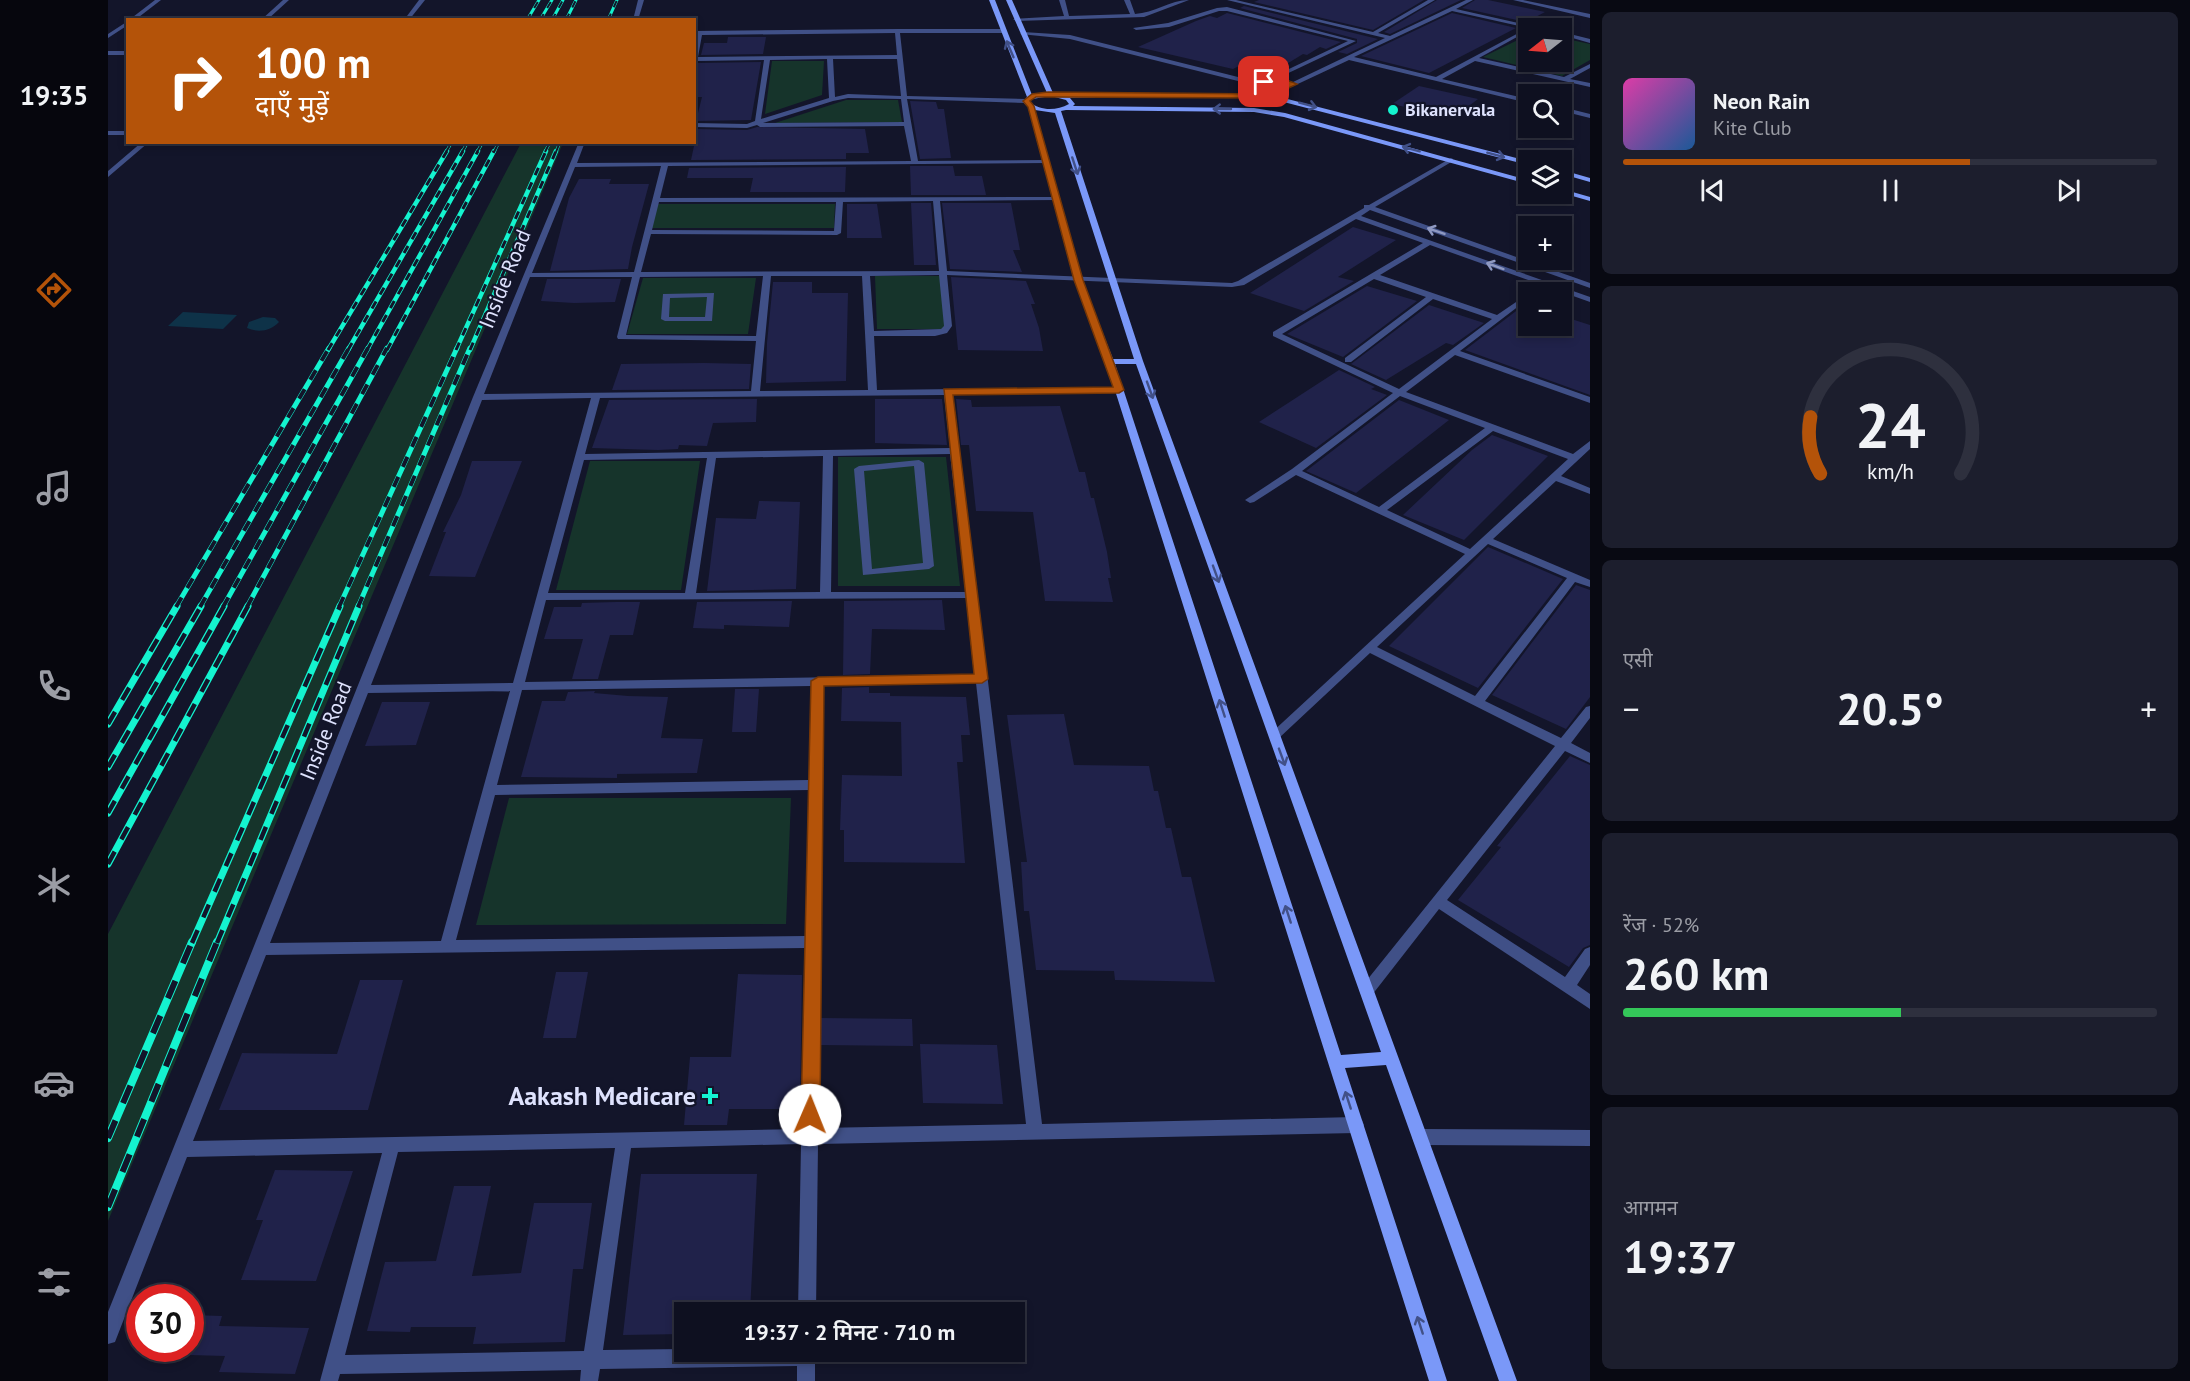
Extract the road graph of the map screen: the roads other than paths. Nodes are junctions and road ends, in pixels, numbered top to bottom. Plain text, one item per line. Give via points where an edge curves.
1 (158, 0) edge
2 (286, 0) edge
3 (422, 0) edge
4 (641, 0) edge
5 (992, 0) edge
6 (1009, 0) edge
7 (1062, 0) edge
8 (1127, 0) edge
9 (1186, 0) edge
10 (1230, 0) edge
11 (1432, 0) edge
12 (1470, 0) edge
13 (1516, 0) edge
14 (1529, 1) edge
15 (1451, 9) junction
16 (1132, 15) junction
17 (1590, 16) edge
18 (133, 18) edge
19 (265, 18) edge
20 (408, 18) edge
21 (636, 18) edge
22 (1068, 18) junction
23 (1016, 19) junction
24 (126, 23) edge
25 (1518, 25) edge
26 (1137, 28) dead end
27 (897, 31) junction
28 (1002, 31) junction
29 (698, 33) edge
30 (1023, 34) junction
31 (1373, 34) junction
32 (1518, 35) edge
33 (108, 36) edge
34 (1572, 36) edge
35 (1391, 38) junction
36 (1590, 41) edge
37 (696, 52) edge
38 (108, 53) edge
39 (126, 53) edge
40 (901, 57) junction
41 (766, 58) junction
42 (830, 58) junction
43 (1349, 58) junction
44 (1475, 58) junction
45 (696, 62) edge
46 (1590, 66) edge
47 (1276, 78) junction
48 (1437, 79) junction
49 (1565, 79) junction
50 (1293, 84) junction
51 (1590, 85) edge
52 (1050, 94) junction
53 (1061, 96) junction
54 (1268, 96) junction
55 (904, 97) junction
56 (832, 99) junction
57 (1518, 99) edge
58 (1029, 101) junction
59 (1061, 109) junction
60 (1572, 112) edge
61 (1590, 116) edge
62 (758, 122) junction
63 (907, 124) junction
64 (696, 125) edge
65 (747, 126) junction
66 (108, 133) edge
67 (126, 134) edge
68 (144, 144) edge
69 (581, 144) edge
70 (1452, 160) junction
71 (1518, 160) edge
72 (1045, 162) junction
73 (915, 163) junction
74 (666, 164) junction
75 (572, 165) junction
76 (108, 175) edge
77 (1572, 175) edge
78 (1518, 179) edge
79 (1590, 180) edge
80 (1572, 194) edge
81 (936, 199) junction
82 (1057, 199) junction
83 (1590, 199) edge
84 (656, 200) junction
85 (840, 200) junction
86 (1367, 207) junction
87 (1355, 216) junction
88 (649, 232) junction
89 (1430, 242) junction
90 (866, 272) junction
91 (767, 273) junction
92 (945, 273) junction
93 (636, 274) junction
94 (527, 275) junction
95 (1374, 276) junction
96 (1078, 280) junction
97 (1112, 281) junction
98 (1540, 282) edge
99 (1590, 286) edge
100 (1572, 294) edge
101 (666, 296) joint
102 (1432, 296) junction
103 (1590, 300) edge
104 (1518, 304) edge
105 (1499, 319) junction
106 (870, 334) junction
107 (760, 339) junction
108 (1455, 352) junction
109 (1348, 360) dead end
110 (1139, 361) junction
111 (1110, 362) junction
112 (1119, 390) junction
113 (948, 392) junction
114 (873, 393) junction
115 (1400, 393) junction
116 (755, 394) junction
117 (596, 396) junction
118 (478, 397) junction
119 (1590, 400) edge
120 (1492, 427) junction
121 (1590, 444) edge
122 (954, 450) junction
123 (828, 453) junction
124 (712, 455) junction
125 (580, 457) junction
126 (1574, 458) junction
127 (859, 469) joint
128 (1295, 471) junction
129 (1554, 477) junction
130 (1590, 491) edge
131 (1250, 500) dead end
132 (1380, 511) junction
133 (1486, 540) junction
134 (1471, 553) junction
135 (1574, 577) junction
136 (1590, 584) edge
137 (972, 595) junction
138 (690, 596) junction
139 (825, 596) junction
140 (542, 597) junction
141 (1368, 648) junction
142 (982, 679) junction
143 (818, 681) junction
144 (518, 687) junction
145 (363, 689) junction
146 (1478, 702) junction
147 (1590, 710) edge
148 (1275, 735) junction
149 (1563, 744) junction
150 (1590, 758) edge
151 (816, 785) junction
152 (490, 790) junction
153 (1438, 901) junction
154 (813, 942) junction
155 (447, 947) junction
156 (261, 950) junction
157 (1590, 953) edge
158 (1567, 987) junction
159 (1366, 990) junction
160 (1590, 1002) edge
161 (1391, 1058) junction
162 (1335, 1062) junction
163 (1356, 1125) junction
164 (1035, 1132) junction
165 (810, 1136) junction
166 (1420, 1137) junction
167 (1590, 1138) edge
168 (624, 1140) junction
169 (392, 1145) junction
170 (181, 1149) junction
171 (807, 1302) edge
172 (108, 1335) edge
173 (674, 1358) edge
174 (592, 1360) junction
175 (806, 1362) edge
176 (331, 1373) edge
177 (589, 1381) edge
178 (806, 1381) edge
179 (1438, 1381) edge
180 (1508, 1381) edge

1 - 18 street
2 - 19 street
3 - 20 street
4 - 21 street
5 - 28 street
6 - 23 street
7 - 22 street
8 - 16 street
9 - 16 street
10 - 31 street
11 - 31 street
12 - 15 street
13 - 14 street
14 - 17 street
15 - 25 street
15 - 35 street
16 - 22 street
22 - 23 street
23 - 30 street
24 - 33 street
26 - 47 street via 1169,26 1227,9 1353,41
27 - 28 street
27 - 29 street
27 - 40 street
58 -> 28 street
29 - 37 street
30 - 47 street via 1070,38 1250,82
30 - 52 street
31 - 35 street
32 - 44 street
34 - 36 street
35 - 43 street
38 - 39 street
40 - 42 street
40 - 55 street
41 - 42 street
41 - 45 street
41 - 62 street
42 - 56 street
43 - 48 street
43 - 50 street
44 - 48 street
44 - 49 street
46 - 49 street
47 - 50 street
48 - 57 street
49 - 51 street
50 - 54 street
52 - 53 street
52 - 58 street
53 - 54 street
53 - 59 street via 1072,104
54 -> 71 street
55 - 56 street
55 - 58 street
55 - 63 street
56 - 62 street
58 - 59 street
58 - 72 street
70 -> 59 street via 1254,110
59 -> 97 street
60 - 61 street
62 - 65 street
63 - 65 street
63 - 73 street
64 - 65 street
66 - 67 street
68 - 76 street
69 - 75 street, Inside Road
70 - 78 street
70 - 86 street
72 - 73 street
72 - 82 street
73 - 74 street
74 - 75 street
74 - 84 street
75 - 94 street, Inside Road
77 - 79 street
80 - 83 street
81 - 82 street
81 - 85 street
81 - 92 street
82 - 96 street
84 - 85 street
84 - 88 street
85 - 88 street via 837,233
86 - 87 street
99 -> 86 street
87 - 89 street
87 - 97 street via 1241,283 1221,286
88 - 93 street
89 - 95 street
98 -> 89 street
90 - 91 street
90 - 92 street
90 - 106 street
91 - 93 street
91 - 107 street
92 - 96 street
92 - 106 street via 948,326 944,331
93 - 94 street
93 - 107 street via 621,337
94 - 118 street, Inside Road
95 - 102 street
95 - 115 street via 1276,334
96 - 97 street
96 - 111 street
97 - 110 street
100 - 103 street
101 - 101 street via 711,295 708,319 666,320
102 - 105 street
102 - 109 street
104 - 105 street
105 - 108 street
106 - 114 street
107 - 116 street
108 - 115 street
108 - 119 street
110 - 111 street
110 -> 148 street
111 - 112 street
112 - 113 street
162 -> 112 street
113 - 114 street
113 - 122 street
114 - 116 street
115 - 120 street
115 - 128 street
116 - 117 street
117 - 118 street
117 - 125 street
118 - 145 street, Inside Road
120 - 126 street
120 - 132 street
121 - 126 street
122 - 123 street
122 - 137 street
123 - 124 street
123 - 139 street
124 - 125 street
124 - 138 street
125 - 140 street
126 - 129 street
127 - 127 street via 919,463 929,567 867,573
128 - 131 street
128 - 132 street
129 - 130 street
129 - 133 street
132 - 134 street
133 - 134 street
133 - 135 street
134 - 141 street
135 - 136 street
135 - 146 street
137 - 139 street
137 - 142 street
138 - 139 street
138 - 140 street
140 - 144 street
141 - 146 street
141 - 148 street
142 - 143 street
142 - 164 street
143 - 144 street
143 - 151 street
144 - 145 street
144 - 152 street
145 - 156 street, Inside Road
146 - 149 street
147 - 149 street
148 -> 159 street
149 - 150 street
149 - 153 street
151 - 152 street
151 - 154 street
152 - 155 street
153 - 158 street
153 - 159 street
154 - 155 street
154 - 165 street
155 - 156 street
156 - 170 street, Inside Road
157 - 158 street
158 - 160 street
159 - 161 street
161 - 162 street
161 - 166 street
163 -> 162 street
163 - 164 street
179 -> 163 street
164 - 165 street
165 - 168 street
165 - 171 street
166 - 167 street
166 - 180 street
168 - 169 street
168 - 174 street
169 - 170 street
169 - 176 street
170 - 172 street, Inside Road
173 - 174 street
174 - 176 street
174 - 177 street
175 - 178 street

